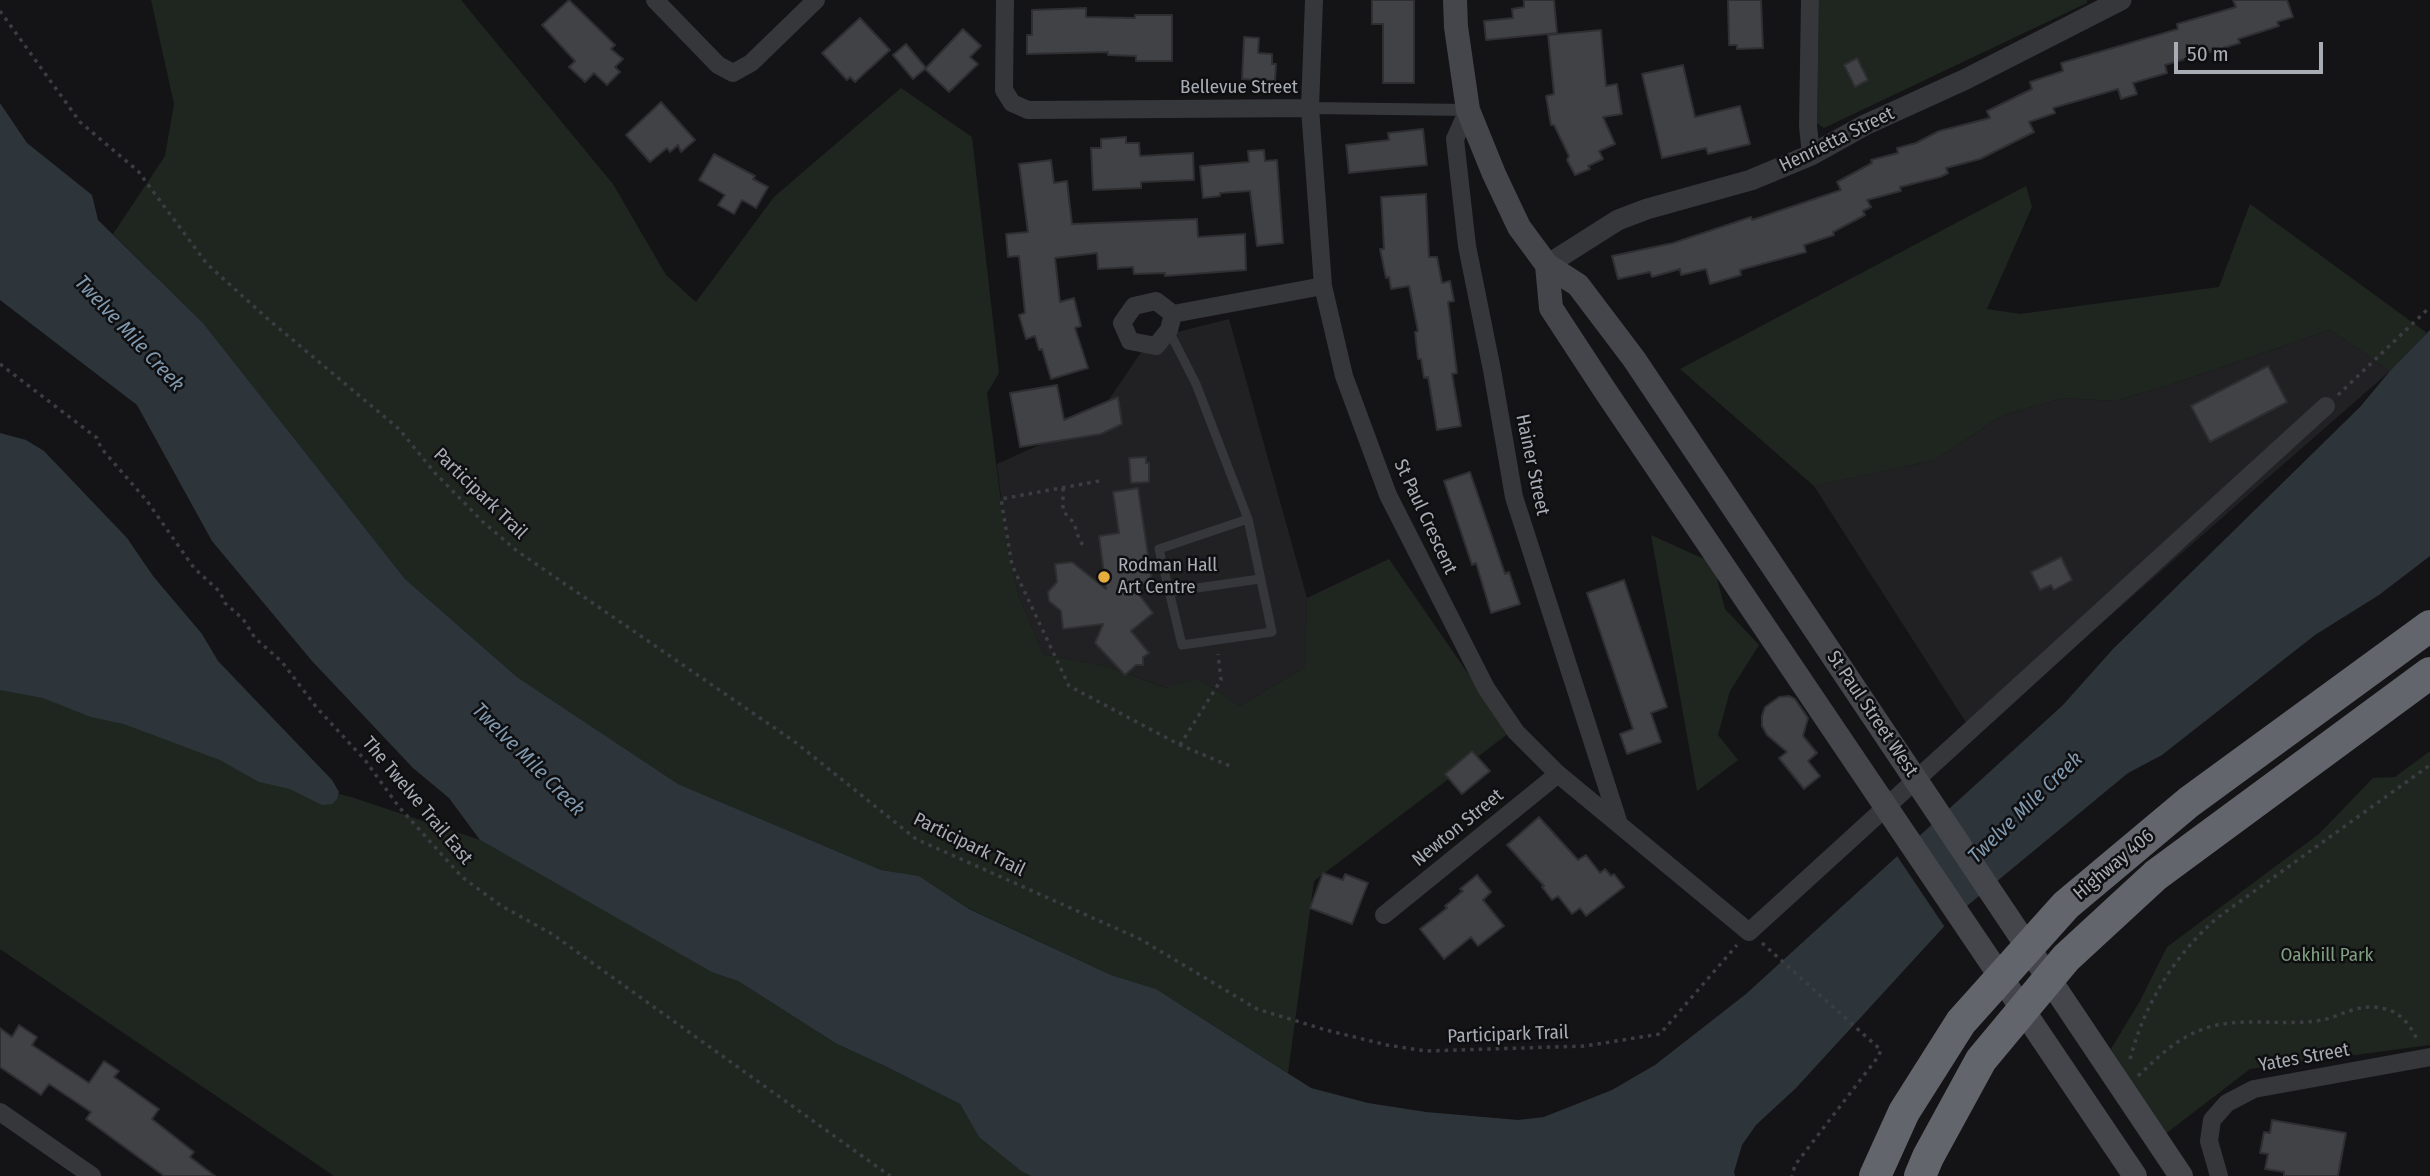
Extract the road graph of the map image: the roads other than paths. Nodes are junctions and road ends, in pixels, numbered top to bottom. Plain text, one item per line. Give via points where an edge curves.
1 (655, 0) edge
2 (816, 0) edge
3 (1005, 0) edge
4 (1314, 0) edge
5 (1455, 0) edge
6 (1810, 0) edge
7 (2121, 0) edge
8 (1310, 108) junction
9 (1468, 110) junction
10 (1811, 155) junction
11 (1547, 265) junction
12 (1323, 286) junction
13 (1171, 322) joint
14 (2326, 406) road end
15 (1248, 519) junction
16 (1261, 579) junction
17 (1169, 592) junction
18 (2430, 626) edge
19 (2430, 673) edge
20 (1559, 774) junction
21 (1618, 821) junction
22 (1384, 915) dead end
23 (2430, 1057) edge
24 (0, 1112) edge
25 (92, 1176) edge
26 (1875, 1176) edge
27 (1920, 1176) edge
28 (2135, 1176) edge
29 (2181, 1176) edge
30 (2218, 1176) edge

1 - 2 street via 718,65 733,74
3 - 8 street, Bellevue Street via 1004,90 1012,103 1028,110
4 - 8 street, St Paul Crescent
5 - 9 main road, St Paul Street West
6 - 10 street
7 - 10 street, Henrietta Street
8 - 9 street, Bellevue Street
8 - 12 street, St Paul Crescent
9 - 11 main road, St Paul Street West via 1519,227
9 - 21 street, Hainer Street via 1455,139 1467,246 1514,497
10 - 11 street, Henrietta Street via 1752,180 1618,220
11 - 28 main road via 1551,307
11 - 29 main road, St Paul Street West via 1578,285 1634,359
12 - 13 street
12 - 20 street, St Paul Crescent via 1344,376 1388,495 1486,688 1516,732
13 - 15 lane
14 - 21 street, St Paul Crescent via 1749,932
15 - 16 lane
15 - 17 lane via 1159,549
16 - 17 lane
16 - 17 lane via 1272,632 1182,645
18 - 26 highway, Highway 406 via 2189,802 2066,905 1961,1022 1904,1112
19 - 27 highway, Highway 406 via 2156,875 2066,958 1981,1060
20 - 21 street, St Paul Crescent
20 - 22 street, Newton Street
23 - 30 street, Yates Street via 2253,1089 2227,1102 2212,1120 2209,1141
24 - 25 street

